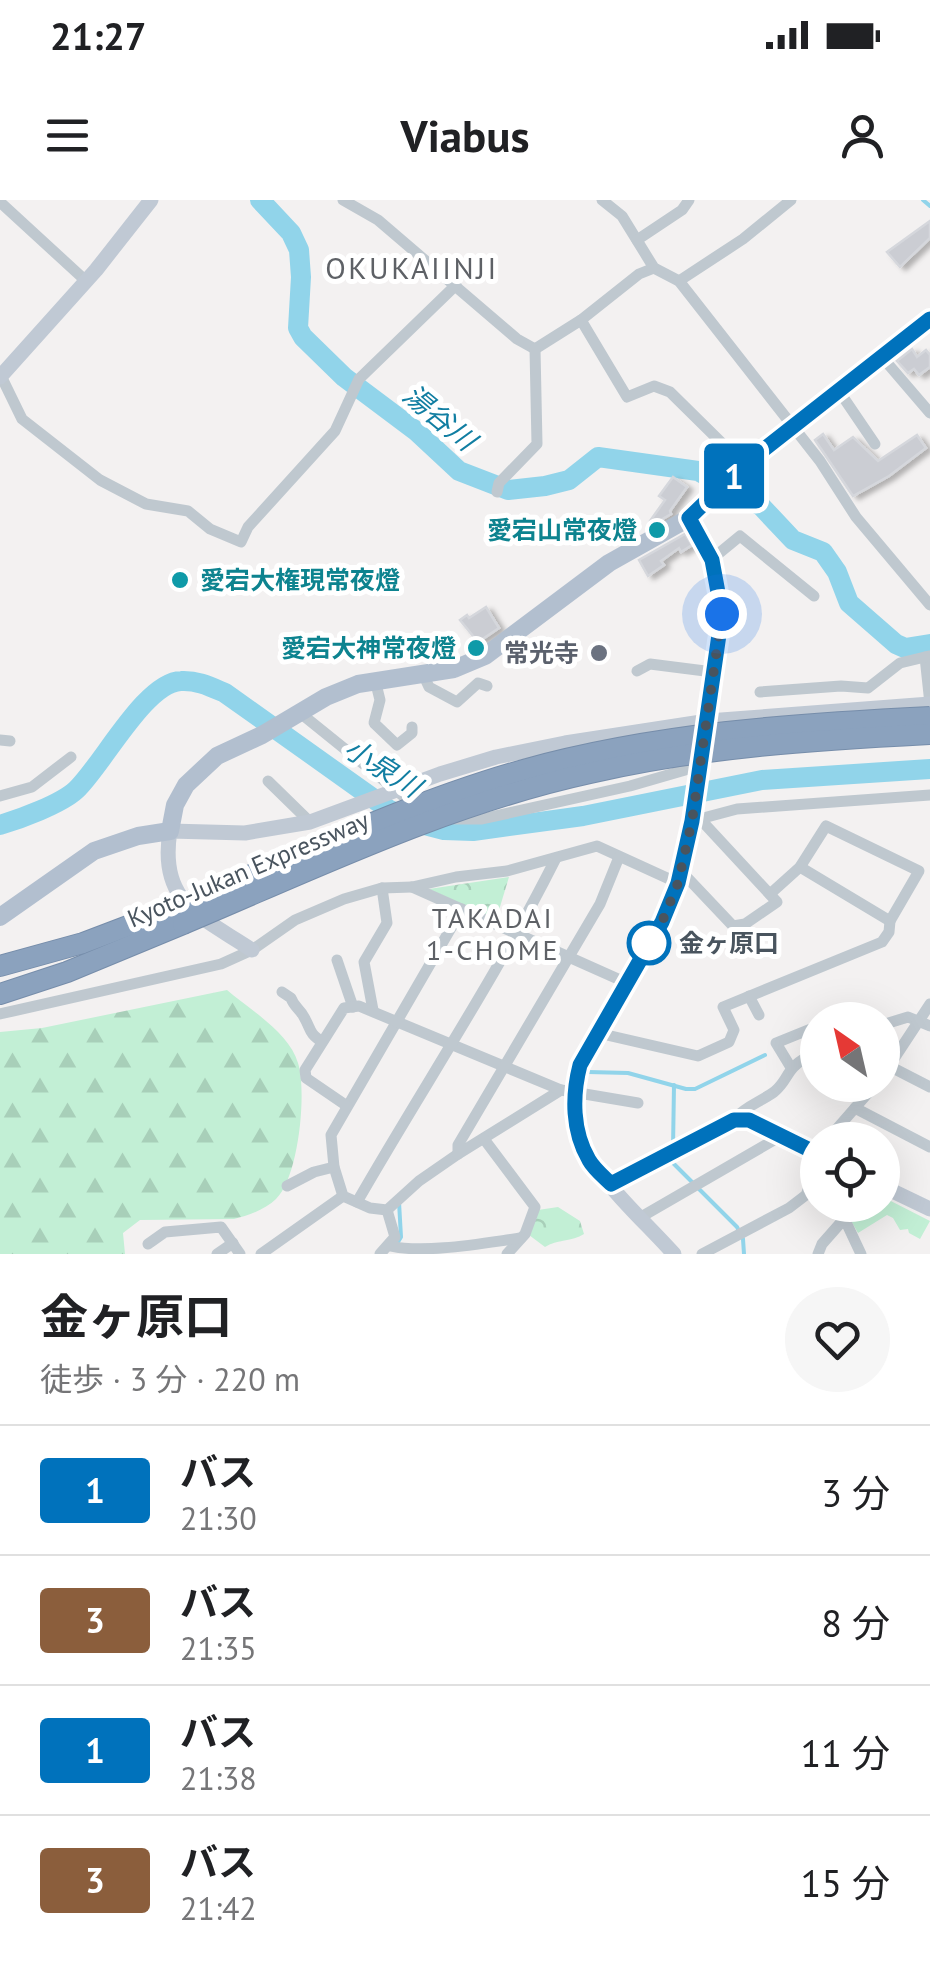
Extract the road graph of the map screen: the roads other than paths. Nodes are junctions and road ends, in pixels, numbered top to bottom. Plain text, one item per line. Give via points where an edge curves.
1 (152, 200) edge
2 (343, 200) edge
3 (602, 200) edge
4 (689, 200) edge
5 (791, 200) edge
6 (0, 202) edge
7 (637, 240) junction
8 (654, 268) junction
9 (680, 280) junction
10 (86, 281) junction
11 (456, 285) junction
12 (930, 319) edge
13 (581, 320) junction
14 (536, 349) junction
15 (882, 357) junction
16 (0, 376) edge
17 (838, 391) junction
18 (930, 413) edge
19 (793, 426) junction
20 (876, 444) dead end
21 (744, 465) junction
22 (498, 488) dead end
23 (689, 518) junction
24 (712, 560) junction
25 (814, 596) dead end
26 (930, 605) edge
27 (928, 656) edge
28 (637, 671) dead end
29 (713, 672) junction
30 (423, 674) junction
31 (375, 680) junction
32 (486, 686) dead end
33 (760, 692) dead end
34 (930, 704) edge
35 (298, 713) junction
36 (930, 717) edge
37 (708, 720) junction
38 (412, 727) dead end
39 (930, 734) edge
40 (71, 757) dead end
41 (698, 770) junction
42 (268, 781) dead end
43 (393, 790) junction
44 (930, 795) edge
45 (0, 796) edge
46 (696, 818) junction
47 (310, 822) junction
48 (170, 832) junction
49 (619, 857) junction
50 (556, 858) junction
51 (800, 867) junction
52 (679, 876) junction
53 (412, 887) junction
54 (382, 888) junction
55 (770, 894) junction
56 (462, 910) junction
57 (0, 916) edge
58 (179, 916) junction
59 (890, 922) junction
60 (518, 934) junction
61 (252, 950) junction
62 (569, 957) junction
63 (337, 960) dead end
64 (0, 966) edge
65 (627, 983) junction
66 (282, 992) dead end
67 (0, 994) edge
68 (749, 996) junction
69 (930, 1004) edge
70 (353, 1007) junction
71 (373, 1010) junction
72 (0, 1014) edge
73 (758, 1015) dead end
74 (900, 1019) edge
75 (397, 1020) junction
76 (924, 1023) edge
77 (598, 1033) junction
78 (800, 1033) edge
79 (322, 1042) junction
80 (449, 1043) junction
81 (900, 1055) edge
82 (800, 1061) edge
83 (790, 1066) junction
84 (504, 1067) junction
85 (900, 1077) edge
86 (930, 1087) edge
87 (567, 1090) junction
88 (860, 1102) edge
89 (638, 1103) dead end
90 (348, 1106) junction
91 (855, 1108) junction
92 (734, 1120) junction
93 (843, 1122) edge
94 (780, 1136) junction
95 (484, 1139) junction
96 (800, 1145) edge
97 (930, 1146) edge
98 (458, 1154) junction
99 (334, 1167) junction
100 (611, 1184) junction
101 (287, 1186) dead end
102 (900, 1195) edge
103 (344, 1196) junction
104 (800, 1199) edge
105 (357, 1202) junction
106 (396, 1202) junction
107 (930, 1209) edge
108 (641, 1218) junction
109 (841, 1222) edge
110 (845, 1222) edge
111 (521, 1238) junction
112 (148, 1244) dead end
113 (236, 1249) edge
114 (390, 1249) edge
115 (438, 1251) edge
116 (217, 1254) edge
117 (260, 1254) edge
118 (507, 1254) edge
119 (674, 1254) edge
120 (702, 1254) edge
121 (818, 1254) edge
122 (861, 1254) edge

1 - 10 street
2 - 11 street via 378,220
3 - 7 street
4 - 7 street
5 - 9 street
6 - 10 street
7 - 8 street
8 - 9 street
8 - 13 street
9 - 19 street
10 - 16 street
11 - 14 street
11 - 16 street via 356,384 335,431 240,542 188,512 146,504 100,480 22,419
12 - 15 main road
13 - 14 street
13 - 21 street via 627,397 654,386 670,392
14 - 22 street via 537,444
15 - 17 main road
15 - 18 street
17 - 19 main road
17 - 20 street
19 - 21 main road
19 - 26 street via 856,517
21 - 23 main road
23 - 24 street
23 - 30 main road via 608,563 475,661
24 - 25 street via 740,536
24 - 29 street via 722,614
27 - 33 street via 900,664 868,688
27 - 34 street
28 - 29 street via 650,664
29 - 37 street
30 - 31 main road
30 - 32 street via 429,686 457,702 478,683
31 - 35 main road
31 - 38 street via 380,700 374,723 396,745
34 - 37 street
35 - 43 street
35 - 48 main road via 201,769 175,805
36 - 58 highway, Kyoto-Jukan Expressway, bridge via 719,732 519,771 452,794
37 - 41 street
37 - 43 street via 496,757
39 - 58 highway, Kyoto-Jukan Expressway, bridge via 740,747 587,773 423,824
40 - 45 street via 32,787
41 - 43 street via 482,819 428,813
41 - 46 street
42 - 47 street
43 - 47 street
44 - 46 street via 736,809
46 - 52 street
46 - 55 street
47 - 48 street via 245,833
48 - 57 main road via 94,851
48 - 61 street via 168,862 180,895 195,914
49 - 50 street via 597,846
49 - 52 street
49 - 62 street
50 - 53 street
50 - 60 street
51 - 55 street
51 - 59 street
51 - 59 street via 826,826 919,870
52 - 55 street via 733,926 777,902
52 - 65 street
53 - 54 street
53 - 56 street
54 - 61 street via 295,920
54 - 71 street via 387,923 364,962
56 - 60 street
56 - 75 street
58 - 64 highway, Kyoto-Jukan Expressway
58 - 67 highway, Kyoto-Jukan Expressway via 67,972
59 - 68 street via 882,942
60 - 62 street
60 - 80 street
61 - 72 street via 221,964
62 - 65 street
62 - 84 street
63 - 70 street
65 - 77 street
66 - 79 street
68 - 73 street
68 - 77 street via 723,1007 734,1030 729,1042 698,1056
69 - 76 street
70 - 71 street
70 - 79 street via 344,1008
71 - 75 street
74 - 76 street
75 - 80 street
75 - 90 street
76 - 81 street
77 - 87 street
78 - 83 street via 776,1043
79 - 90 street via 306,1078
80 - 84 street
80 - 105 street
82 - 83 street
83 - 92 street via 777,1090
84 - 87 street
84 - 98 street
85 - 86 street
87 - 89 street
87 - 95 street
87 - 100 street via 589,1160
88 - 91 street
90 - 99 street via 331,1135
91 - 93 street
91 - 97 street
92 - 94 street
92 - 100 street
94 - 96 street
94 - 108 street
95 - 98 street
95 - 111 street via 534,1207
98 - 106 street
99 - 101 street
99 - 103 street
100 - 108 street
102 - 107 street
103 - 105 street
103 - 117 street
104 - 120 street
105 - 106 street via 370,1208
106 - 114 street
108 - 119 street
109 - 121 street
110 - 122 street
111 - 115 street
111 - 118 street
112 - 113 street via 165,1232 221,1226
113 - 116 street
114 - 115 street

